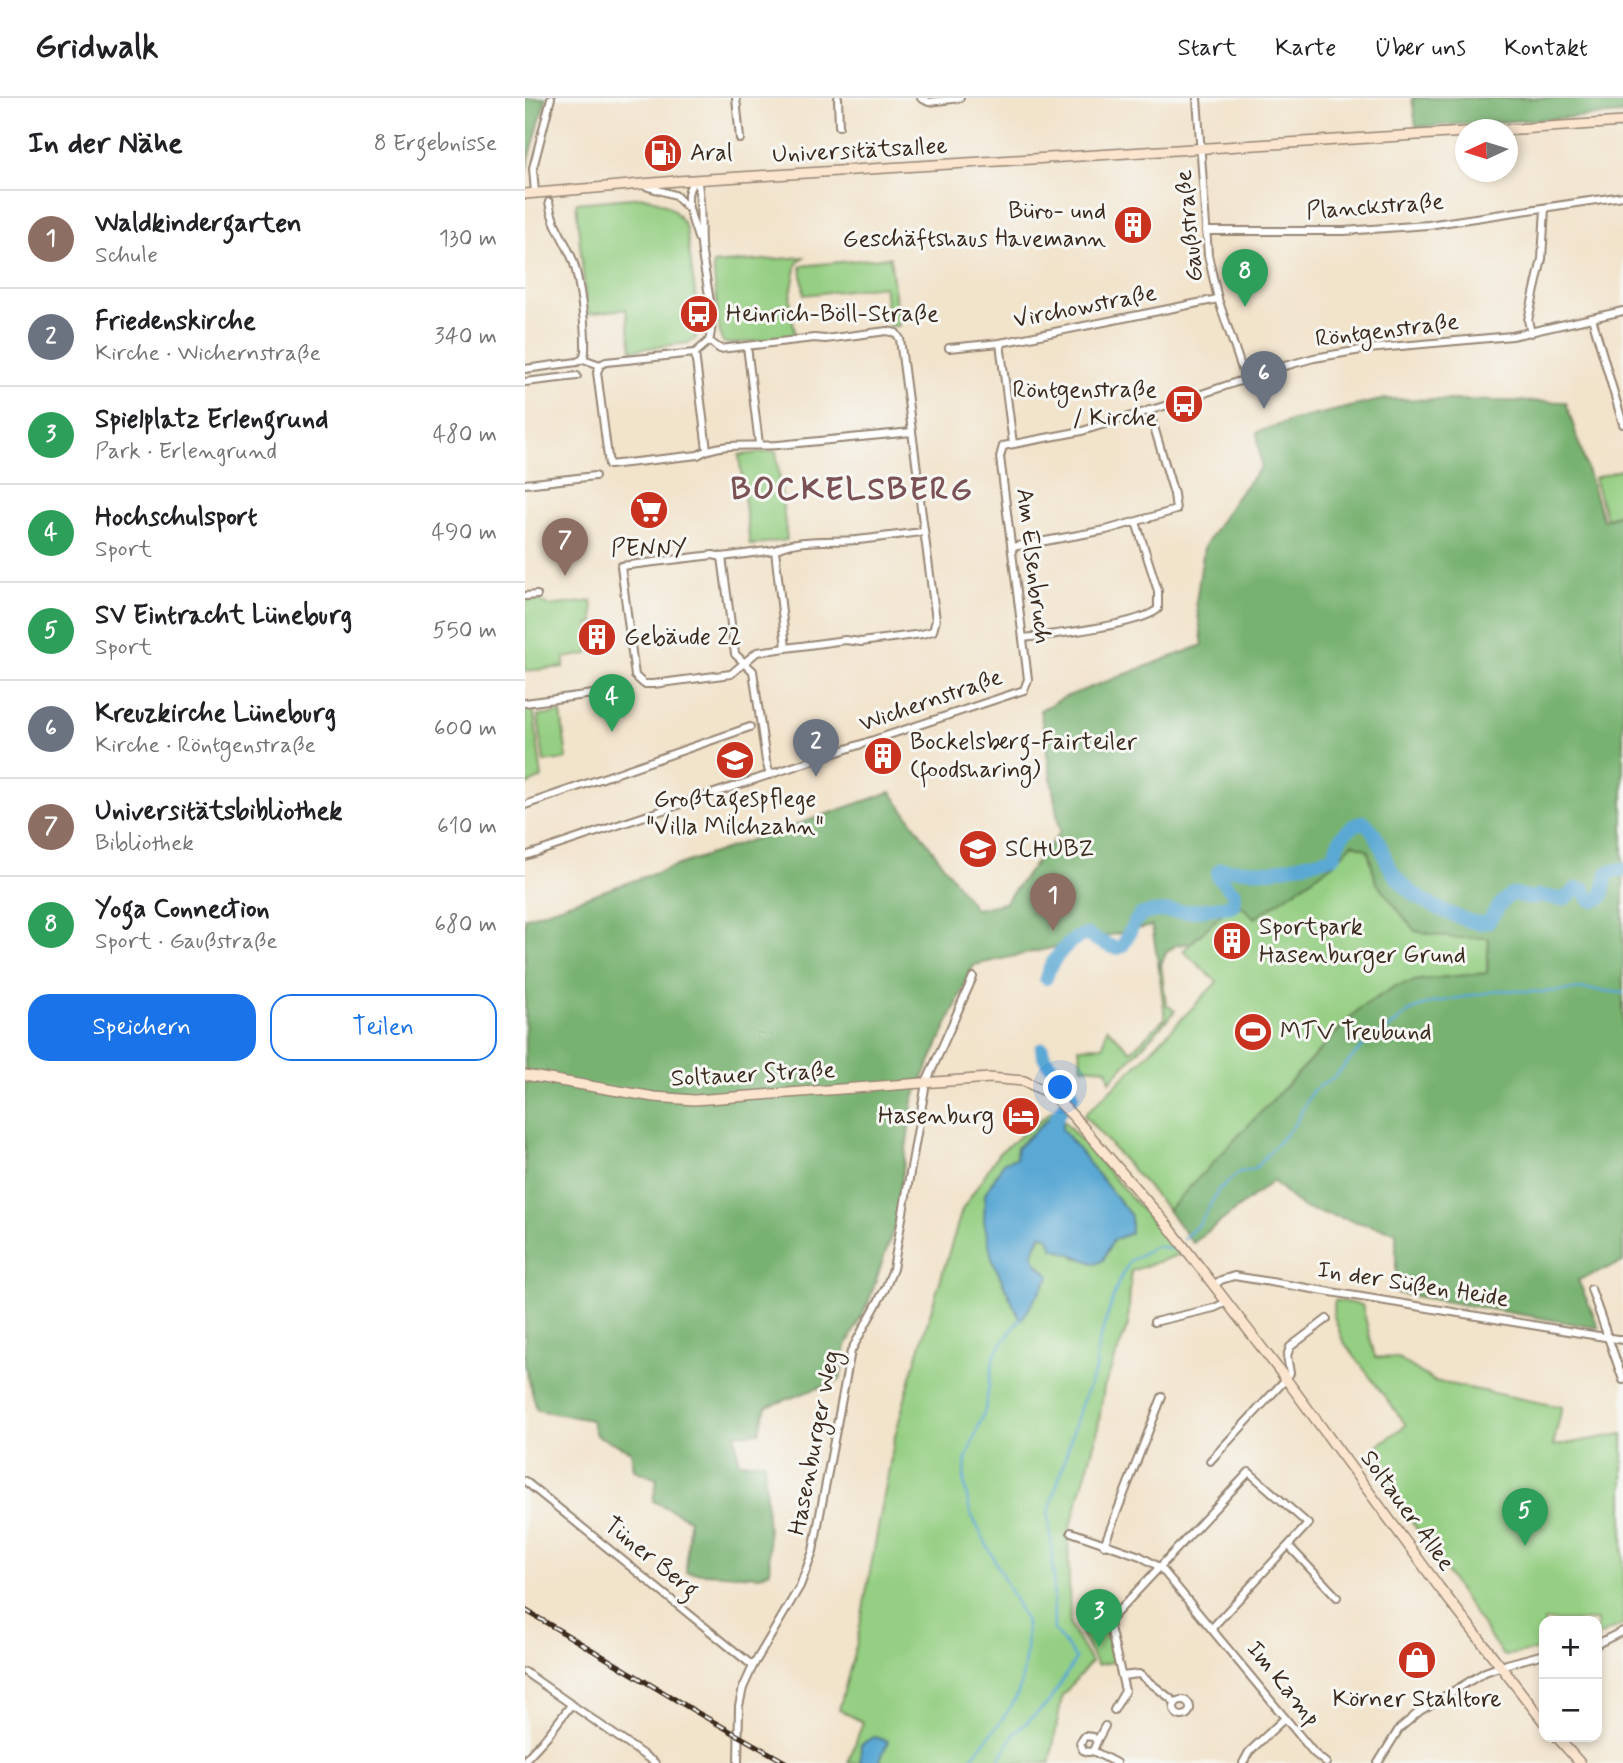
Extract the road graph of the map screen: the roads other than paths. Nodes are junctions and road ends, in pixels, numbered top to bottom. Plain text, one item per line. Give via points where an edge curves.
1 (736, 98) edge
2 (838, 98) edge
3 (921, 98) edge
4 (960, 98) edge
5 (1197, 98) edge
6 (552, 99) edge
7 (1623, 122) edge
8 (839, 126) dead end
9 (1518, 129) edge
10 (1455, 133) edge
11 (740, 139) dead end
12 (1201, 150) junction
13 (697, 179) junction
14 (637, 183) junction
15 (530, 193) edge
16 (1623, 196) edge
17 (549, 202) dead end
18 (1545, 208) junction
19 (690, 211) junction
20 (1206, 231) junction
21 (701, 246) junction
22 (1218, 299) junction
23 (1623, 311) edge
24 (1592, 318) junction
25 (1531, 333) junction
26 (709, 341) junction
27 (1000, 343) junction
28 (747, 346) junction
29 (949, 348) dead end
30 (695, 353) junction
31 (583, 359) junction
32 (600, 365) junction
33 (525, 369) edge
34 (577, 376) dead end
35 (1245, 378) junction
36 (525, 382) edge
37 (1149, 410) junction
38 (1623, 424) edge
39 (912, 432) junction
40 (758, 444) junction
41 (1013, 444) junction
42 (707, 450) junction
43 (1000, 451) joint
44 (917, 470) dead end
45 (595, 476) dead end
46 (525, 484) edge
47 (920, 500) dead end
48 (1136, 522) junction
49 (923, 532) junction
50 (1011, 547) junction
51 (775, 550) junction
52 (722, 557) junction
53 (537, 595) dead end
54 (525, 597) edge
55 (1023, 638) junction
56 (786, 648) junction
57 (744, 663) junction
58 (1027, 686) joint
59 (623, 690) dead end
60 (525, 703) edge
61 (750, 727) dead end
62 (770, 775) junction
63 (525, 805) edge
64 (525, 856) edge
65 (973, 977) dead end
66 (525, 1075) edge
67 (926, 1083) junction
68 (1214, 1285) junction
69 (1591, 1289) dead end
70 (1227, 1302) junction
71 (1327, 1319) dead end
72 (1154, 1322) dead end
73 (1608, 1338) junction
74 (1623, 1340) edge
75 (1286, 1379) junction
76 (1623, 1380) edge
77 (1162, 1397) dead end
78 (1210, 1461) dead end
79 (525, 1481) edge
80 (1071, 1532) dead end
81 (1104, 1545) junction
82 (1289, 1546) junction
83 (1161, 1568) junction
84 (1102, 1593) dead end
85 (1337, 1597) dead end
86 (1109, 1621) junction
87 (1212, 1628) junction
88 (1623, 1631) edge
89 (1602, 1642) edge
90 (1539, 1655) edge
91 (753, 1666) junction
92 (1499, 1666) junction
93 (525, 1672) edge
94 (1122, 1676) junction
95 (1175, 1702) dead end
96 (571, 1705) junction
97 (1114, 1710) dead end
98 (1539, 1716) edge
99 (1285, 1718) junction
100 (1105, 1726) dead end
101 (1097, 1741) junction
102 (1561, 1742) edge
103 (1093, 1751) junction
104 (525, 1760) edge
105 (655, 1763) edge
106 (738, 1763) edge
107 (1116, 1763) edge
108 (1243, 1763) edge
109 (1326, 1763) edge
110 (1378, 1763) edge
111 (1580, 1763) edge

1 - 11 street
2 - 8 street
3 - 4 street via 929,102
5 - 12 street, Gaußstraße
6 - 15 street
7 - 9 street
10 - 12 street, Universitätsallee
12 - 13 street, Universitätsallee
12 - 20 street, Gaußstraße
13 - 14 street, Universitätsallee
13 - 19 street via 688,191
13 - 21 street
14 - 15 street, Universitätsallee
14 - 19 street, Universitätsallee via 675,195
16 - 18 street, Planckstraße
17 - 31 street via 577,276 586,345
18 - 20 street, Planckstraße via 1371,229
18 - 25 street via 1542,259 1528,320
19 - 21 street
20 - 22 street, Gaußstraße
21 - 26 street
22 - 27 street, Virchowstraße
22 - 35 street, Gaußstraße
23 - 24 street, Röntgenstraße
24 - 25 street, Röntgenstraße
24 - 38 street
25 - 35 street, Röntgenstraße via 1353,351
26 - 28 street via 720,349
26 - 30 street
27 - 29 street, Virchowstraße
27 - 41 street, Virchowstraße
28 - 39 street via 896,333
28 - 40 street
30 - 32 street
30 - 42 street
31 - 32 street
31 - 33 street
32 - 42 street via 597,372 609,465 698,455
34 - 36 street
35 - 37 street, Röntgenstraße
37 - 41 street, Röntgenstraße via 1081,431
37 - 48 street via 1177,508
39 - 40 street
39 - 44 street
40 - 42 street
41 - 43 street, Röntgenstraße
43 - 50 street, Am Elsenbruch
45 - 46 street
47 - 49 street
48 - 50 street
48 - 55 street via 1156,583 1158,609 1114,624
49 - 51 street
49 - 56 street via 936,620 933,631
50 - 55 street, Am Elsenbruch
51 - 52 street
51 - 56 street
52 - 57 street via 735,654
52 - 57 street via 621,566 635,676 644,684 653,684 731,674
53 - 54 street
55 - 58 street, Am Elsenbruch
56 - 57 street via 757,652
57 - 62 street via 753,671
58 - 62 street, Wichernstraße
59 - 60 street
61 - 63 street
62 - 64 street, Wichernstraße
65 - 67 street, Hasenburger Weg
66 - 67 street, Soltauer Straße via 694,1100
67 - 68 street, Soltauer Allee via 1007,1078 1038,1086 1071,1114
67 - 91 street, Hasenburger Weg via 898,1248 885,1289 851,1351 813,1551 800,1586
68 - 70 street, Soltauer Allee
68 - 73 street, In der Süßen Heide via 1234,1276
69 - 73 street
70 - 72 street
70 - 75 street, Soltauer Allee
71 - 75 street via 1290,1347
73 - 74 street, In der Süßen Heide
73 - 76 street
75 - 78 street
75 - 92 street, Soltauer Allee
77 - 81 street
79 - 91 street, Tüner Berg
80 - 81 street, Im Kamp
81 - 83 street, Im Kamp
82 - 83 street via 1308,1524 1249,1472
82 - 85 street
82 - 87 street
83 - 86 street
83 - 87 street, Im Kamp
84 - 86 street
86 - 94 street
87 - 99 street, Im Kamp
88 - 89 street
90 - 92 street
91 - 106 street, Hasenburger Weg via 739,1706
92 - 98 street, Soltauer Allee
92 - 110 street via 1407,1721
93 - 96 street
94 - 95 street via 1139,1674
94 - 97 street via 1125,1691
96 - 104 street
96 - 105 street
99 - 108 street
99 - 109 street, Im Kamp
100 - 101 street
101 - 103 street
101 - 103 street via 1091,1736 1081,1740 1083,1750
102 - 111 street
103 - 107 street

